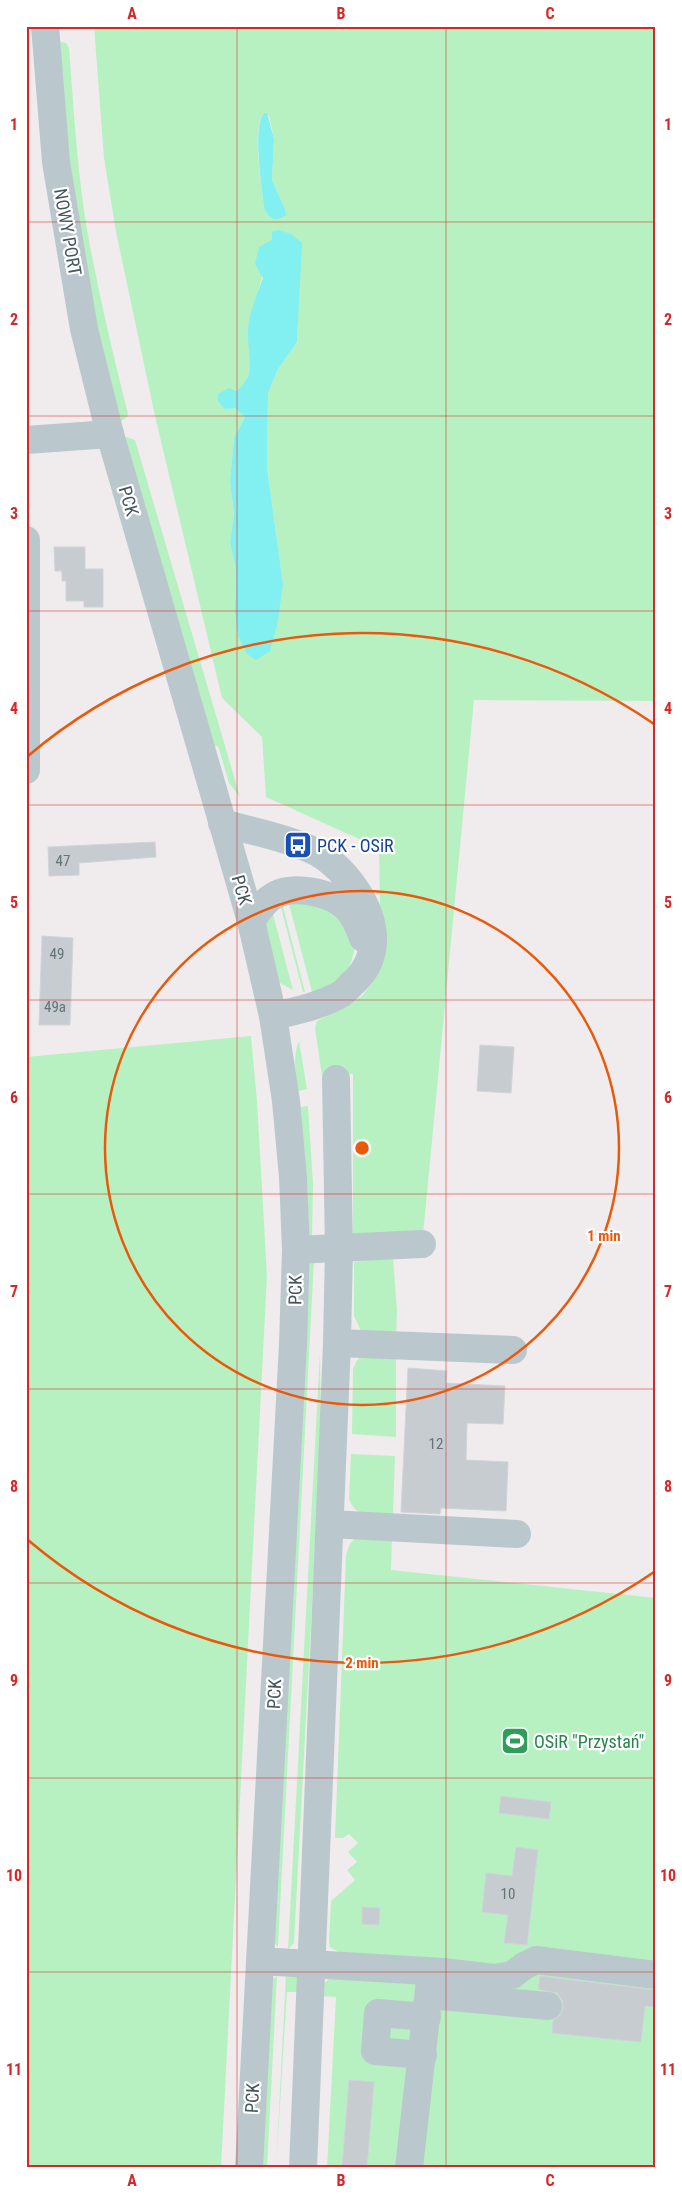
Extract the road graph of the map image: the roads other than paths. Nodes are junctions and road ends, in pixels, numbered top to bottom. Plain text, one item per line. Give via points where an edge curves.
1 (39, 36) edge
2 (110, 434) junction
3 (26, 440) edge
4 (26, 540) edge
5 (26, 770) edge
6 (222, 823) junction
7 (251, 921) junction
8 (363, 973) junction
9 (273, 1016) junction
10 (336, 1079) dead end
11 (422, 1244) dead end
12 (339, 1249) junction
13 (296, 1250) junction
14 (337, 1343) junction
15 (513, 1350) dead end
16 (330, 1524) junction
17 (516, 1534) dead end
18 (260, 1961) junction
19 (312, 1964) junction
20 (656, 1975) edge
21 (429, 1995) junction
22 (548, 2006) dead end
23 (423, 2055) junction
24 (249, 2168) edge
25 (302, 2168) edge
26 (409, 2168) edge

1 - 2 street, NOWY PORT via 84,329
2 - 3 street
2 - 6 street, PCK
4 - 5 street
6 - 7 street, PCK
6 - 8 street via 298,845 325,857 346,876 362,897 371,921 373,950
7 - 8 street via 264,903 282,892 303,891 327,896 345,906 358,923 366,946
7 - 9 street, PCK
8 - 9 street via 342,993 310,1008
9 - 13 street, PCK via 291,1148
10 - 12 street
11 - 12 street
12 - 13 street
12 - 14 street
13 - 18 street, PCK via 290,1421
14 - 15 street
14 - 16 street
16 - 17 street
16 - 19 street
18 - 19 street
18 - 24 street, PCK
19 - 21 street
19 - 25 street
20 - 21 street via 536,1960 512,1975
21 - 22 street
21 - 23 street
21 - 23 street via 378,2013 375,2051
23 - 26 street

